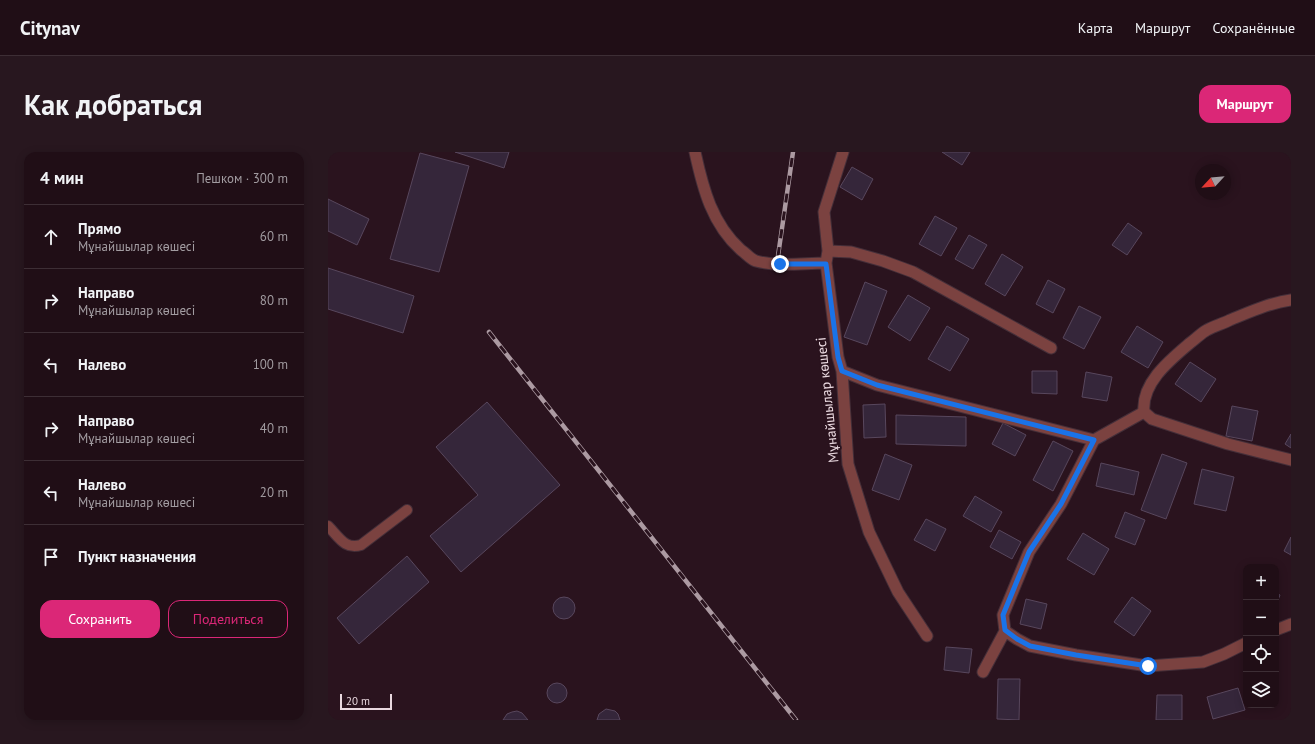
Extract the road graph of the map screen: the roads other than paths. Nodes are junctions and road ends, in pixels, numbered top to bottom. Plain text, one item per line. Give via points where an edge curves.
1 (695, 152) edge
2 (843, 152) edge
3 (828, 250) junction
4 (826, 264) junction
5 (1291, 300) edge
6 (1051, 348) dead end
7 (842, 371) junction
8 (1144, 412) junction
9 (1094, 440) junction
10 (1291, 460) edge
11 (407, 510) dead end
12 (328, 526) edge
13 (1291, 624) edge
14 (1279, 629) edge
15 (1005, 630) junction
16 (926, 636) dead end
17 (1243, 644) edge
18 (983, 672) dead end

1 - 4 street via 701,183 716,219 732,242 753,260 767,264
2 - 3 street, Мұнайшылар көшесі via 824,212
3 - 4 street, Мұнайшылар көшесі
3 - 6 street via 851,252 913,272
4 - 7 street, Мұнайшылар көшесі
5 - 8 street via 1257,309 1207,330 1175,355 1156,376 1145,396
7 - 9 street via 877,385
7 - 16 street, Мұнайшылар көшесі via 848,464 870,532 898,592
8 - 9 street
8 - 10 street via 1152,419 1228,444
9 - 15 street via 1061,504 1029,552 1003,615
11 - 12 lane via 361,545 354,547 347,545
13 - 14 street
15 - 17 street via 1030,646 1148,666 1203,662
15 - 18 street

